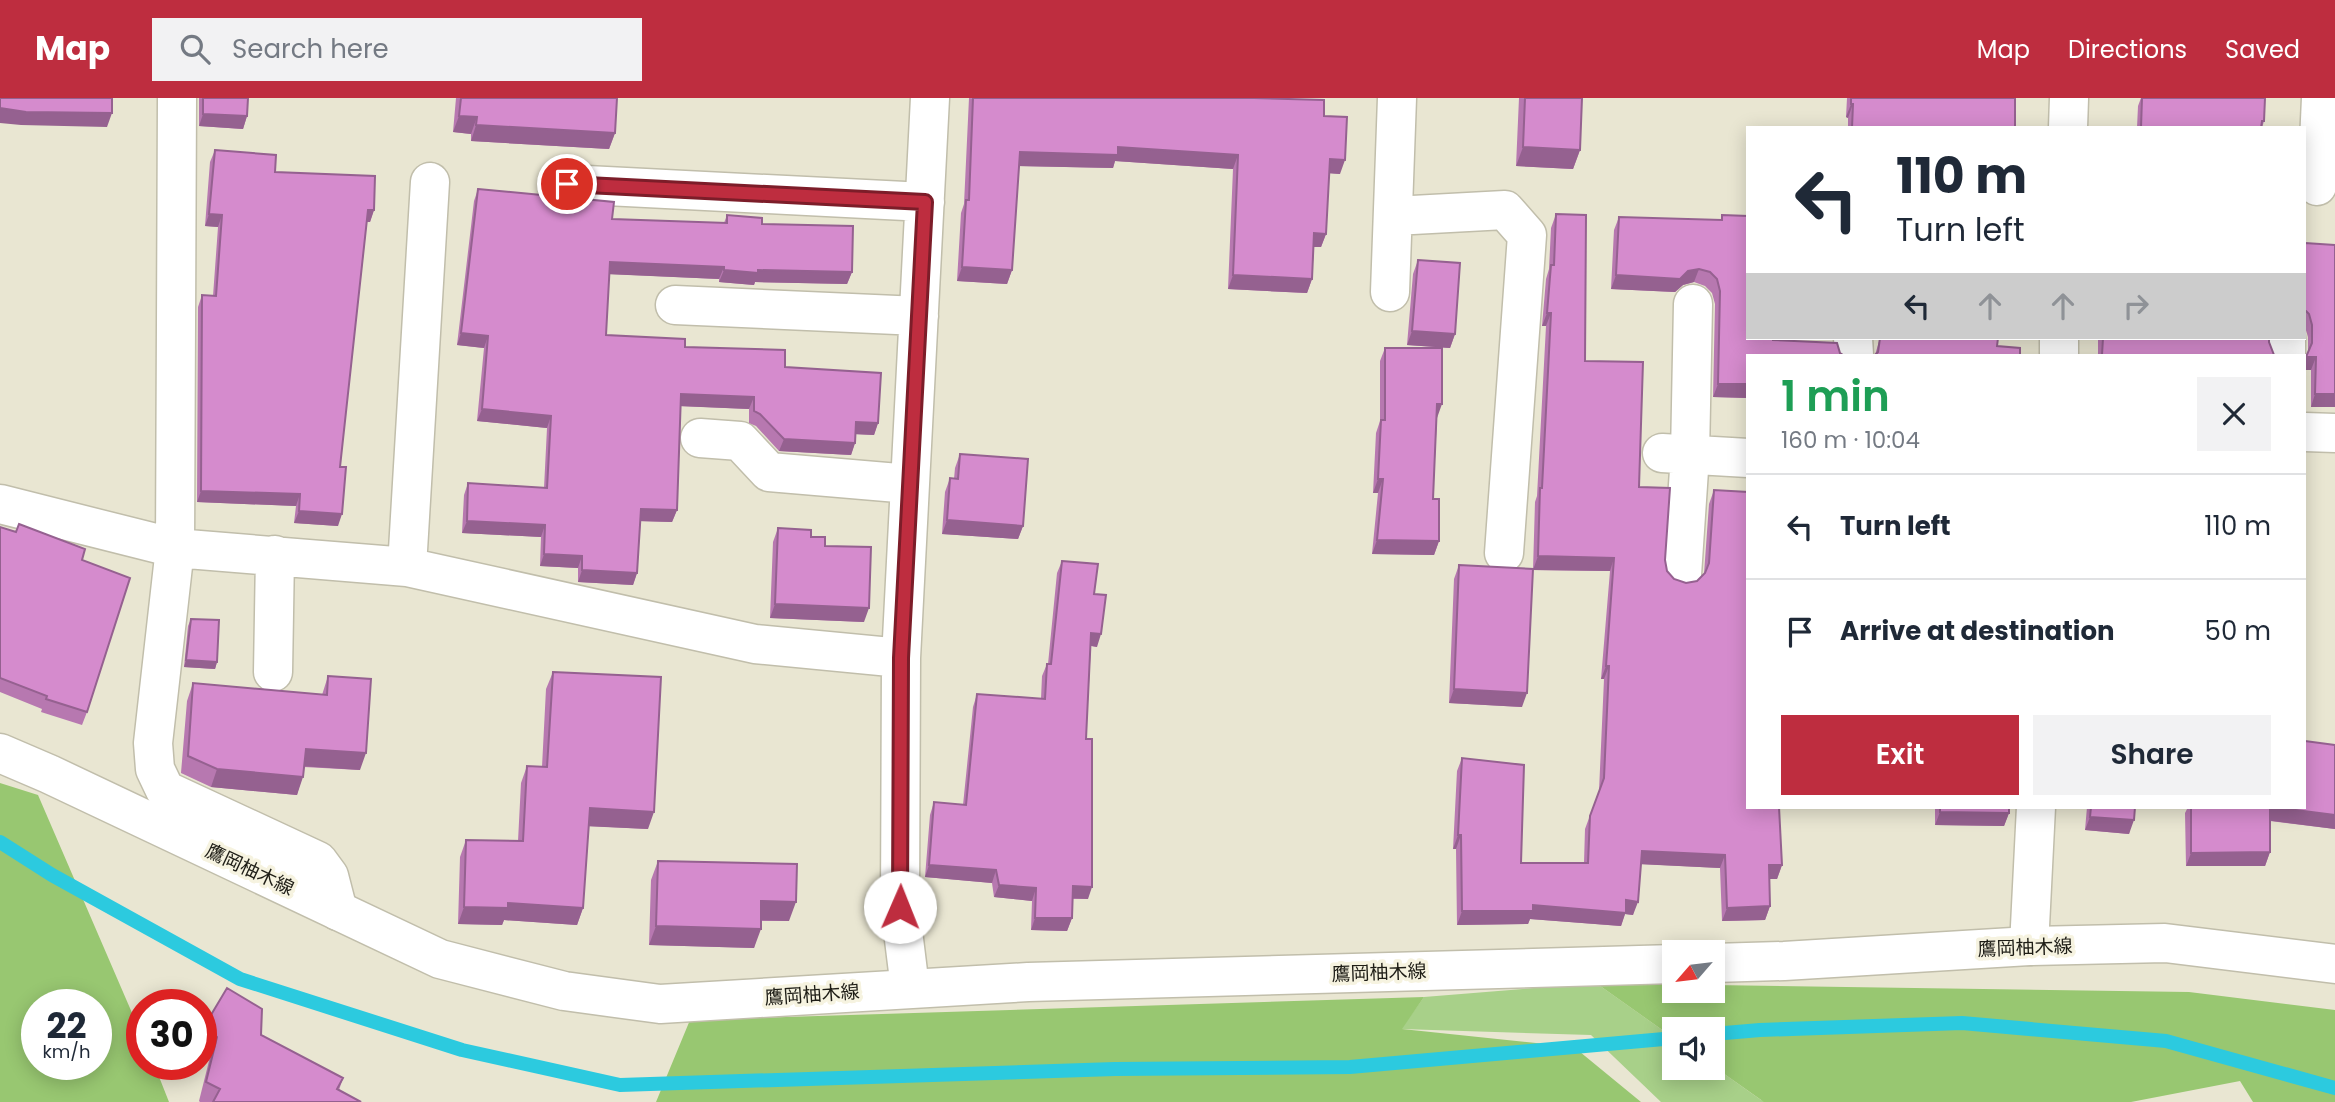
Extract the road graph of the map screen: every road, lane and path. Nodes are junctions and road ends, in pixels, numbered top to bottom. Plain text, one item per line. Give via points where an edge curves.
1 (177, 98) edge
2 (930, 98) edge
3 (1397, 98) edge
4 (2069, 98) edge
5 (2321, 98) edge
6 (2068, 126) edge
7 (430, 182) dead end
8 (567, 184) dead end
9 (2316, 186) dead end
10 (925, 202) junction
11 (1394, 216) junction
12 (1390, 292) dead end
13 (1693, 304) dead end
14 (675, 305) dead end
15 (919, 316) junction
16 (2306, 432) edge
17 (2335, 433) edge
18 (700, 438) dead end
19 (1676, 454) junction
20 (1746, 458) edge
21 (910, 484) junction
22 (0, 504) edge
23 (175, 548) junction
24 (1504, 553) dead end
25 (275, 555) junction
26 (407, 567) junction
27 (1682, 575) dead end
28 (901, 658) junction
29 (273, 672) dead end
30 (0, 753) edge
31 (2036, 809) edge
32 (338, 911) junction
33 (2029, 946) junction
34 (1726, 963) edge
35 (1662, 964) edge
36 (2335, 964) edge
37 (910, 988) junction

1 - 23 street
2 - 10 street
3 - 11 street
4 - 6 street
5 - 9 street
7 - 26 street
8 - 10 street
10 - 15 street
11 - 12 street
11 - 24 street via 1505,210 1527,236
13 - 19 street
14 - 15 street
15 - 21 street
16 - 17 street
18 - 21 street via 740,441 769,472
19 - 20 street
19 - 27 street
21 - 28 street
22 - 23 street
23 - 25 street
23 - 32 street via 153,743 155,769 165,790 318,861 329,876
25 - 26 street
25 - 29 street
26 - 28 street via 755,644
28 - 37 street via 900,907
30 - 32 street, 鷹岡柚木線
31 - 33 street
32 - 37 street, 鷹岡柚木線 via 440,959 564,991 660,1004
33 - 34 street, 鷹岡柚木線
33 - 36 street, 鷹岡柚木線 via 2165,943
35 - 37 street, 鷹岡柚木線

